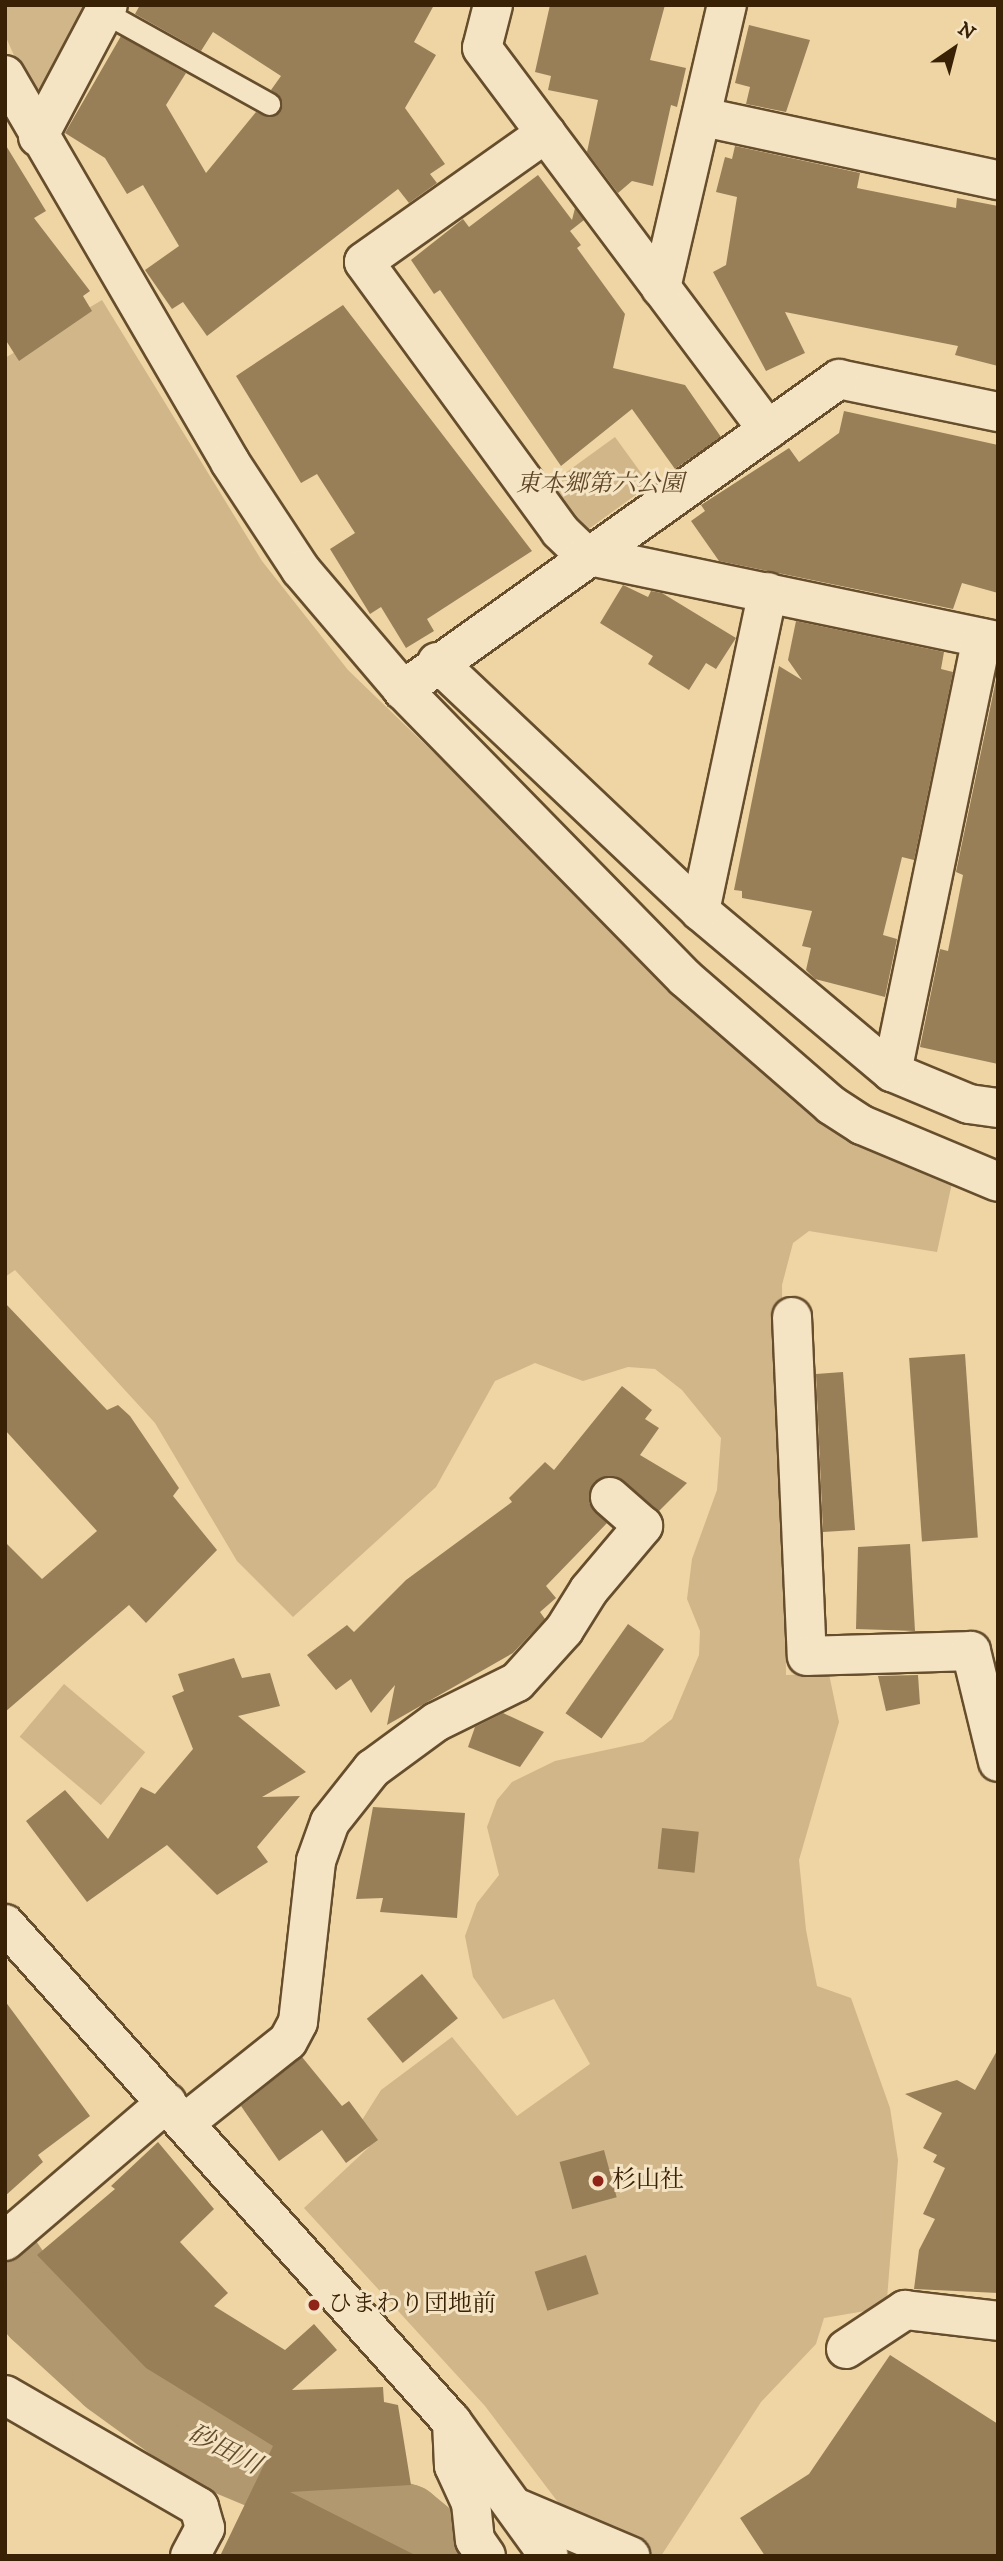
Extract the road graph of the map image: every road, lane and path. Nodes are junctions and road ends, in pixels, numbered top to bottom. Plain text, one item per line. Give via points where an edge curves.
1 (492, 5) edge
2 (727, 5) edge
3 (106, 9) edge
4 (6, 79) edge
5 (269, 104) dead end
6 (703, 117) junction
7 (546, 133) junction
8 (38, 137) junction
9 (998, 180) edge
10 (661, 288) junction
11 (998, 412) edge
12 (768, 430) junction
13 (585, 555) junction
14 (768, 592) junction
15 (990, 640) edge
16 (437, 663) junction
17 (403, 690) junction
18 (700, 911) junction
19 (892, 1072) junction
20 (998, 1108) edge
21 (998, 1182) edge
22 (792, 1317) dead end
23 (610, 1497) dead end
24 (998, 1762) edge
25 (5, 1924) edge
26 (177, 2112) junction
27 (5, 2241) edge
28 (998, 2321) edge
29 (846, 2349) dead end
30 (5, 2395) edge
31 (452, 2422) junction
32 (519, 2509) junction
33 (472, 2551) edge
34 (190, 2556) edge
35 (549, 2556) edge
36 (630, 2556) edge

1 - 7 street via 482,48
2 - 6 street
3 - 5 lane
3 - 8 street
4 - 8 street
6 - 9 street
6 - 10 street
7 - 10 street
7 - 13 street via 364,262 560,531
8 - 17 street via 230,462 301,570
10 - 12 street
11 - 12 street via 839,379
12 - 13 street
13 - 14 street
13 - 16 street
14 - 15 street
14 - 18 street
15 - 19 street
16 - 17 street
16 - 18 street
17 - 21 street via 685,978 831,1105 862,1125
18 - 19 street
19 - 20 street via 969,1104
22 - 24 street via 807,1656 971,1651
23 - 26 street via 643,1526 589,1590 564,1630 517,1682 436,1722 372,1769 330,1822 316,1861 298,2022 288,2041
25 - 26 street
26 - 27 street
26 - 31 street
28 - 29 street via 905,2310
30 - 34 street via 199,2507 205,2528
31 - 32 street
31 - 33 street via 454,2466 471,2503
32 - 35 street
32 - 36 street

